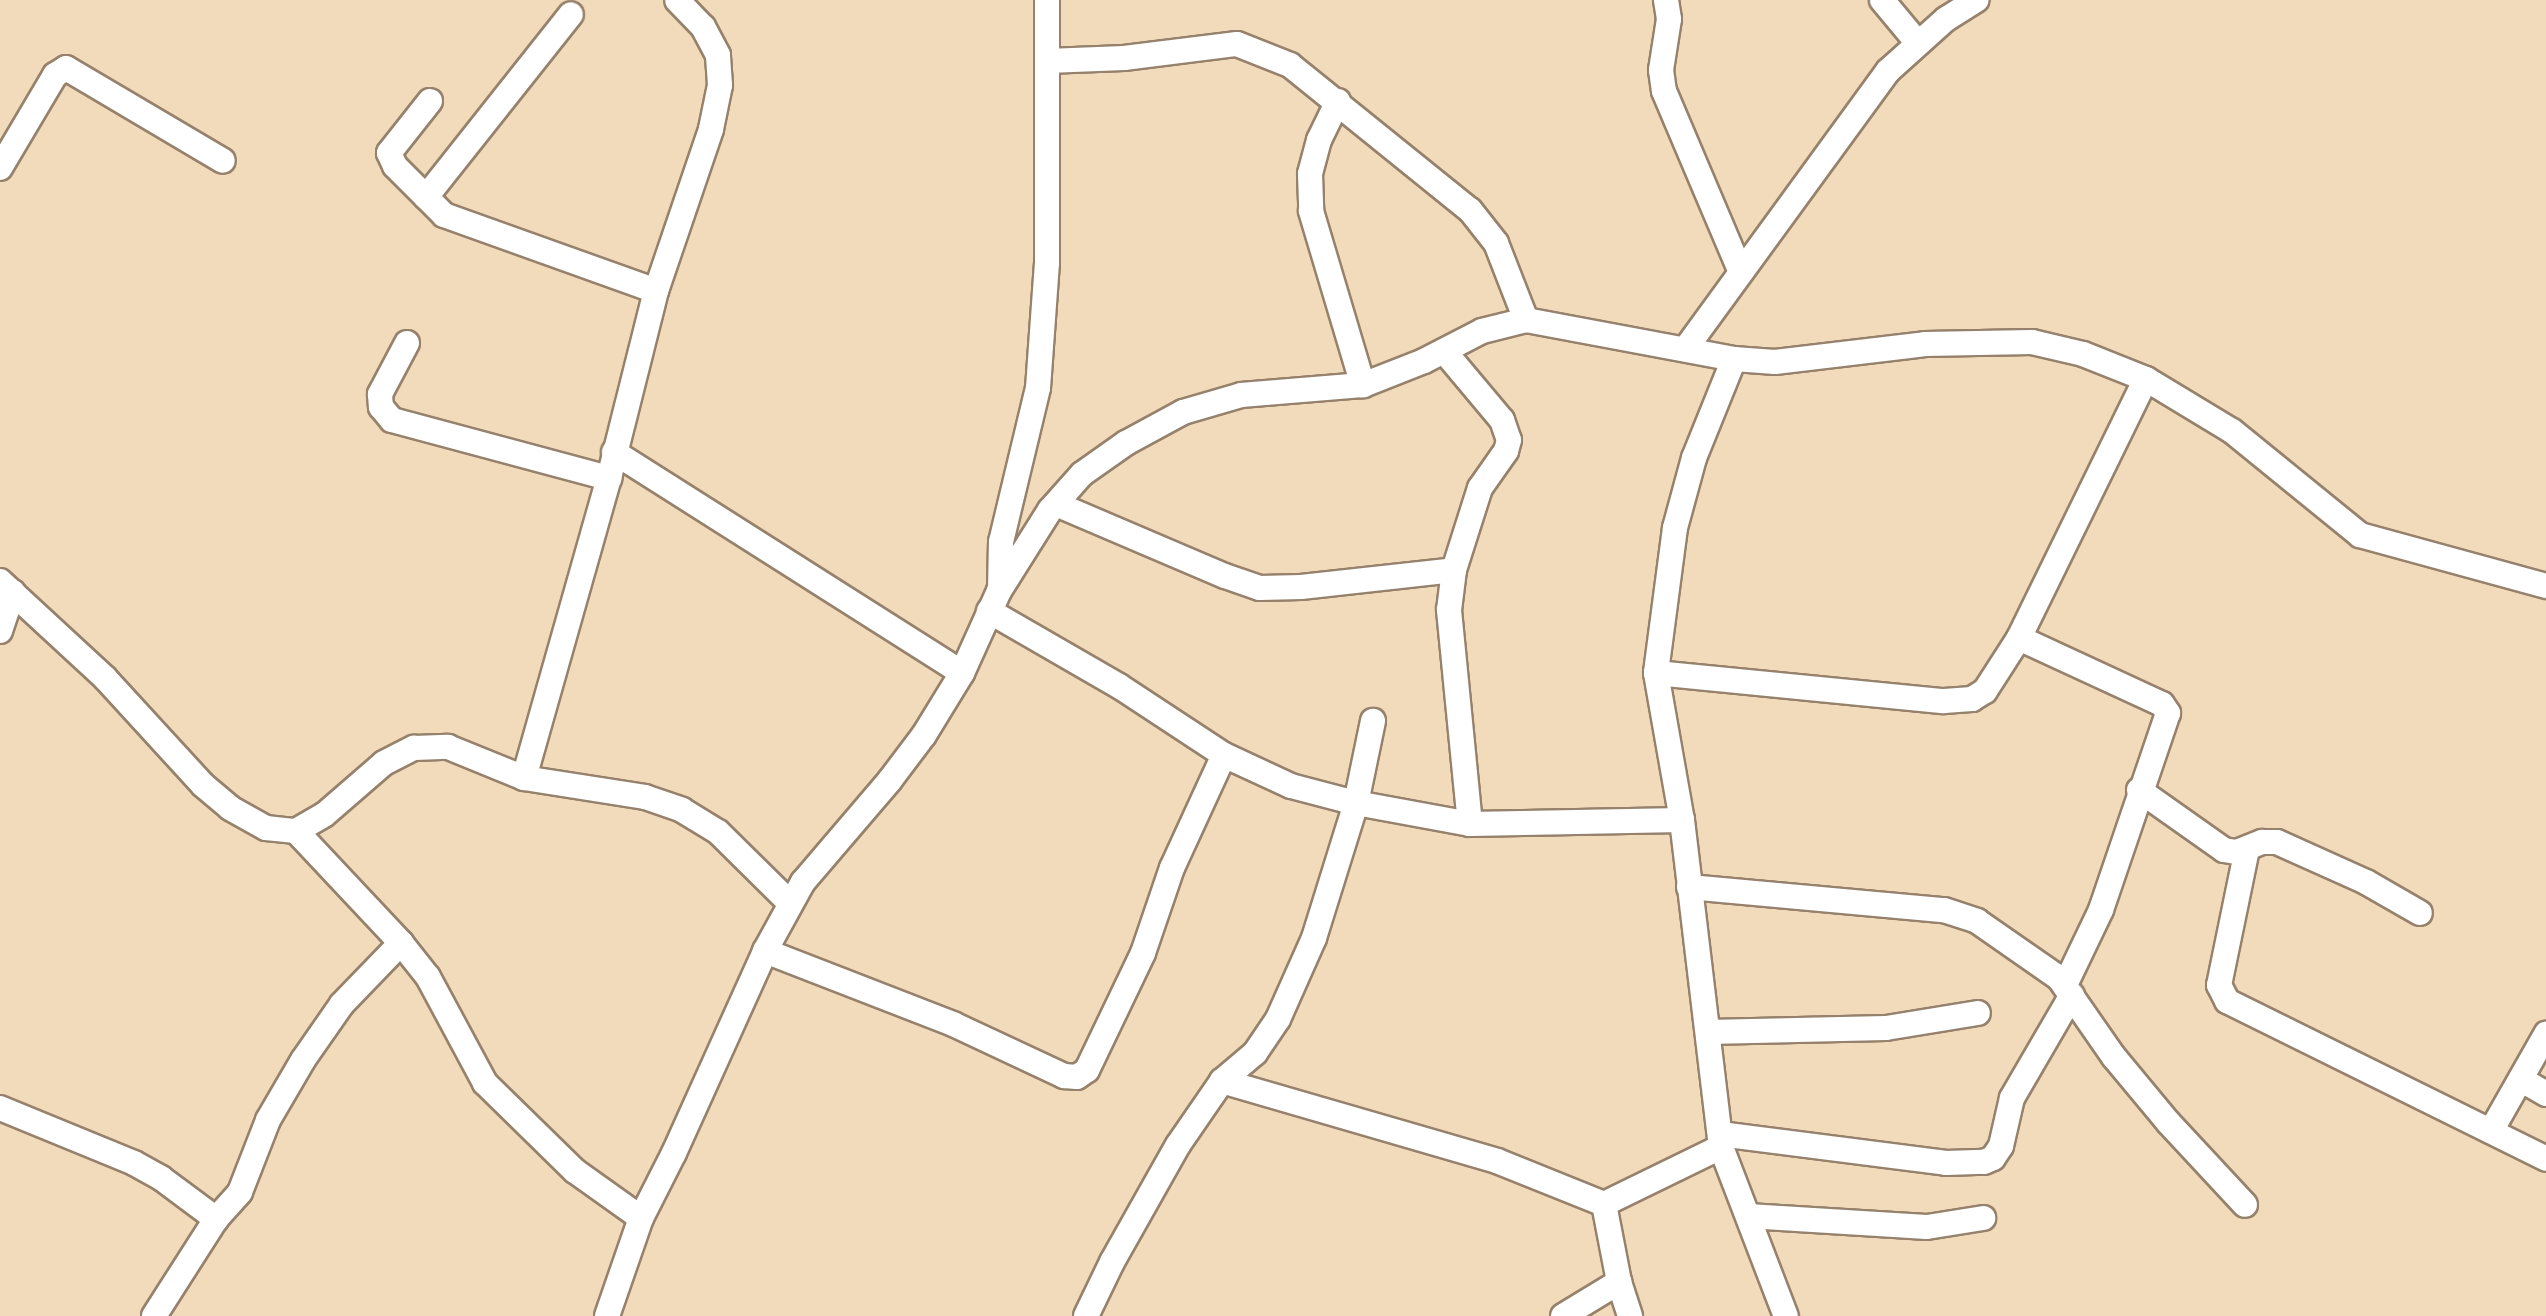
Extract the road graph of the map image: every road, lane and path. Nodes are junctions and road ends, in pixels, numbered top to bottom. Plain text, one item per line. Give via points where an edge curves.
1 (677, 0) edge
2 (1047, 0) edge
3 (1666, 0) edge
4 (1882, 0) edge
5 (1976, 0) edge
6 (571, 14) dead end
7 (1917, 42) junction
8 (1047, 61) junction
9 (430, 101) dead end
10 (1338, 101) junction
11 (223, 161) dead end
12 (0, 168) edge
13 (426, 197) junction
14 (1740, 270) junction
15 (656, 291) junction
16 (1526, 320) junction
17 (407, 343) dead end
18 (1686, 348) junction
19 (1444, 351) junction
20 (1734, 359) junction
21 (2146, 379) junction
22 (1363, 385) junction
23 (614, 452) junction
24 (609, 478) junction
25 (1056, 504) junction
26 (1454, 570) junction
27 (2546, 586) edge
28 (6, 587) edge
29 (994, 601) junction
30 (0, 631) edge
31 (2019, 638) junction
32 (962, 673) junction
33 (1656, 673) junction
34 (1373, 721) dead end
35 (1224, 755) junction
36 (524, 778) junction
37 (2139, 790) junction
38 (1356, 803) junction
39 (1682, 820) junction
40 (1470, 824) junction
41 (296, 831) junction
42 (2247, 849) junction
43 (1689, 887) junction
44 (790, 903) junction
45 (2420, 913) dead end
46 (401, 943) junction
47 (765, 951) junction
48 (2068, 990) junction
49 (1978, 1013) dead end
50 (1708, 1032) junction
51 (2546, 1034) edge
52 (2522, 1080) junction
53 (1222, 1081) junction
54 (2546, 1094) edge
55 (0, 1108) edge
56 (2491, 1131) junction
57 (1720, 1140) junction
58 (2546, 1159) edge
59 (1604, 1204) junction
60 (2245, 1205) dead end
61 (1748, 1216) junction
62 (641, 1218) junction
63 (1983, 1218) dead end
64 (216, 1219) junction
65 (1619, 1282) junction
66 (154, 1316) edge
67 (607, 1316) edge
68 (1086, 1316) edge
69 (1563, 1316) edge
70 (1630, 1316) edge
71 (1786, 1316) edge

1 - 15 street via 703,27 718,55 720,85 711,129
2 - 8 street
3 - 14 street via 1664,91
4 - 7 street
5 - 7 street
6 - 13 street
7 - 14 street via 1859,107
8 - 10 street via 1237,44 1290,65
8 - 29 street via 1047,263 1038,388 1001,542
9 - 13 street via 389,153
10 - 16 street via 1484,225
10 - 22 street via 1310,174 1311,211
11 - 12 street via 66,68 55,75
13 - 15 street via 452,219
14 - 18 street
15 - 23 street
16 - 18 street
16 - 19 street via 1482,331
17 - 24 street via 380,394 381,407 392,420
18 - 20 street
19 - 22 street
19 - 26 street via 1502,420 1509,440 1480,488
20 - 21 street via 1775,362 1925,344 2032,342 2083,354
20 - 33 street via 1694,458 1675,528
21 - 27 street via 2232,431 2360,535
21 - 31 street
22 - 25 street via 1241,395 1183,412 1082,474
23 - 24 street
23 - 32 street
24 - 36 street
25 - 26 street via 1260,588
25 - 29 street
26 - 40 street via 1449,610
28 - 30 street
28 - 41 street via 105,678 230,808 266,828
29 - 32 street
29 - 35 street
31 - 33 street via 1985,691 1972,699 1944,701
31 - 37 street via 2162,704 2168,713
32 - 44 street via 890,780
33 - 39 street
34 - 38 street
35 - 38 street via 1291,786
35 - 47 street via 1172,868 1143,953 1087,1070 1077,1077
36 - 41 street via 448,747 414,748 384,763 324,815
36 - 44 street via 645,797 682,810 718,832
37 - 42 street via 2224,850
37 - 48 street via 2101,910
38 - 40 street
38 - 53 street via 1314,938 1278,1019 1255,1053
39 - 40 street
39 - 43 street
41 - 46 street
42 - 45 street via 2277,842
42 - 56 street via 2219,985 2227,1001
43 - 48 street via 1944,910 1977,921 2047,967
43 - 50 street
44 - 47 street
46 - 62 street via 428,977 485,1083 575,1171
46 - 64 street via 342,1004 303,1060 268,1120 240,1192
47 - 62 street
48 - 57 street via 2012,1098 2001,1146 1984,1162 1946,1163
48 - 60 street via 2114,1057
49 - 50 street via 1886,1028
50 - 57 street
51 - 52 street
52 - 54 street
52 - 56 street
53 - 59 street via 1497,1161
53 - 68 street via 1178,1145
55 - 64 street via 134,1163
56 - 58 street
57 - 59 street
57 - 61 street
59 - 65 street
61 - 63 street via 1927,1227
61 - 71 street
62 - 67 street
64 - 66 street
65 - 69 street
65 - 70 street

